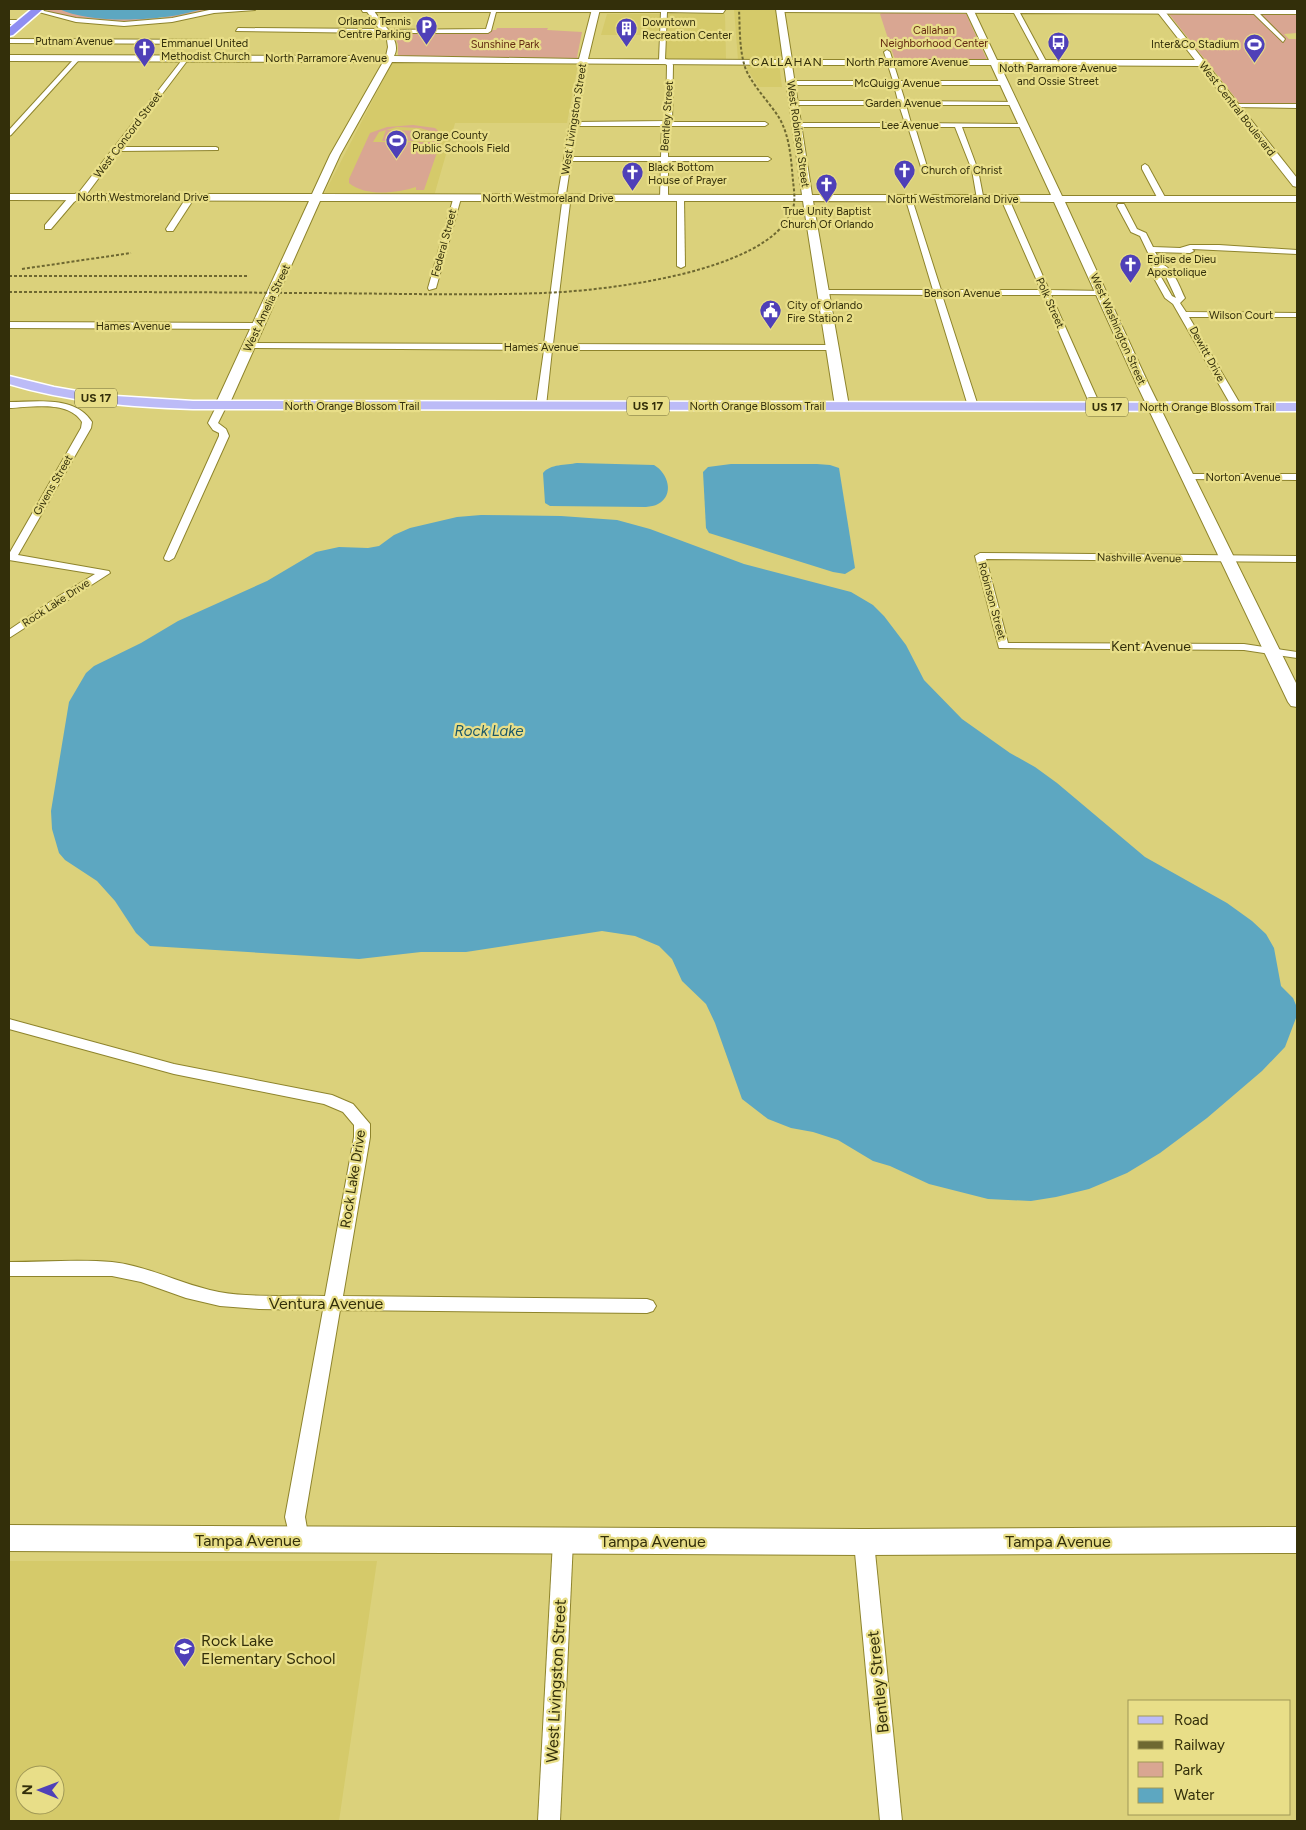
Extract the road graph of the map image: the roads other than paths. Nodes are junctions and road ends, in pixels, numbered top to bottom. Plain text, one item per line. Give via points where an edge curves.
1 (37, 9) edge
2 (252, 9) edge
3 (366, 9) edge
4 (494, 10) junction
5 (664, 10) edge
6 (780, 10) edge
7 (875, 10) edge
8 (969, 10) edge
9 (1054, 10) edge
10 (1160, 10) edge
11 (1254, 10) edge
12 (596, 11) edge
13 (723, 11) dead end
14 (1016, 11) junction
15 (1297, 12) edge
16 (247, 17) dead end
17 (878, 21) dead end
18 (9, 22) edge
19 (22, 22) junction
20 (242, 24) dead end
21 (238, 30) junction
22 (381, 31) junction
23 (9, 34) edge
24 (1283, 40) dead end
25 (9, 41) edge
26 (222, 52) junction
27 (887, 52) dead end
28 (387, 59) junction
29 (9, 60) edge
30 (75, 61) junction
31 (184, 61) junction
32 (583, 62) junction
33 (668, 62) junction
34 (788, 62) junction
35 (891, 62) junction
36 (994, 63) junction
37 (1044, 63) junction
38 (1201, 63) junction
39 (790, 83) junction
40 (897, 83) junction
41 (1004, 83) junction
42 (793, 103) junction
43 (903, 103) junction
44 (1014, 103) junction
45 (1234, 106) junction
46 (1297, 106) edge
47 (574, 124) junction
48 (667, 124) junction
49 (765, 124) dead end
50 (797, 125) junction
51 (910, 125) junction
52 (958, 125) junction
53 (1024, 125) junction
54 (9, 134) edge
55 (118, 149) junction
56 (216, 149) dead end
57 (568, 159) junction
58 (665, 159) junction
59 (768, 159) dead end
60 (1145, 166) dead end
61 (925, 170) dead end
62 (1297, 184) edge
63 (9, 197) edge
64 (76, 197) junction
65 (191, 197) junction
66 (315, 198) junction
67 (457, 198) junction
68 (564, 198) junction
69 (664, 198) junction
70 (680, 198) junction
71 (807, 198) junction
72 (908, 199) junction
73 (981, 199) junction
74 (1005, 199) junction
75 (1057, 199) junction
76 (1162, 199) junction
77 (1297, 199) edge
78 (1121, 206) dead end
79 (1144, 224) dead end
80 (48, 227) dead end
81 (170, 229) dead end
82 (1143, 235) junction
83 (1297, 247) edge
84 (1151, 249) junction
85 (1266, 249) junction
86 (1297, 252) edge
87 (681, 266) dead end
88 (432, 288) dead end
89 (822, 292) junction
90 (938, 292) junction
91 (1046, 293) junction
92 (1102, 293) junction
93 (1185, 314) junction
94 (1297, 315) edge
95 (9, 325) edge
96 (258, 326) junction
97 (249, 346) junction
98 (549, 347) junction
99 (832, 348) junction
100 (9, 380) edge
101 (9, 405) edge
102 (222, 405) junction
103 (541, 406) junction
104 (842, 406) junction
105 (973, 406) junction
106 (1096, 407) junction
107 (1154, 407) junction
108 (1237, 407) junction
109 (1297, 407) edge
110 (1189, 477) junction
111 (1297, 478) edge
112 (980, 556) joint
113 (10, 557) edge
114 (169, 558) dead end
115 (1229, 559) junction
116 (1297, 559) edge
117 (9, 635) edge
118 (1004, 646) joint
119 (1274, 651) junction
120 (1297, 655) edge
121 (1297, 702) edge
122 (9, 1024) edge
123 (9, 1269) edge
124 (332, 1302) junction
125 (647, 1306) dead end
126 (9, 1538) edge
127 (299, 1540) junction
128 (563, 1540) junction
129 (1297, 1540) edge
130 (864, 1542) junction
131 (549, 1821) edge
132 (891, 1821) edge

1 - 2 street via 89,22 136,24 214,11
1 - 19 highway
2 - 16 street
3 - 4 street
3 - 22 street, West Amelia Street
4 - 12 street
4 - 22 street via 488,31
5 - 12 street
5 - 13 street
5 - 33 street, Bentley Street via 662,60
6 - 7 street
6 - 34 street, West Robinson Street
7 - 8 street
7 - 17 street
8 - 14 street
8 - 36 street, West Washington Street
9 - 10 street
9 - 14 street
10 - 11 street
10 - 38 street, West Central Boulevard
11 - 15 street
11 - 24 street
12 - 32 street, West Livingston Street
14 - 37 street
18 - 19 street
19 - 23 highway
20 - 21 street
21 - 22 street
21 - 26 street
22 - 28 street, West Amelia Street via 390,38 393,48
25 - 26 street, Putnam Avenue
26 - 28 street, North Parramore Avenue
26 - 29 street, North Parramore Avenue
26 - 31 street, North Parramore Avenue
27 - 35 street
28 - 32 street, North Parramore Avenue
28 - 66 street, West Amelia Street
29 - 30 street, North Parramore Avenue
30 - 31 street, North Parramore Avenue
30 - 54 street
31 - 55 street, West Concord Street
32 - 33 street, North Parramore Avenue
32 - 47 street, West Livingston Street
33 - 34 street, North Parramore Avenue
33 - 48 street, Bentley Street
34 - 35 street, North Parramore Avenue
34 - 39 street, West Robinson Street
35 - 36 street, North Parramore Avenue
35 - 40 street
36 - 37 street, North Parramore Avenue
36 - 41 street, West Washington Street
37 - 38 street, North Parramore Avenue
38 - 45 street, West Central Boulevard
39 - 40 street, McQuigg Avenue
39 - 42 street, West Robinson Street
40 - 41 street, McQuigg Avenue
40 - 43 street
41 - 44 street, West Washington Street
42 - 43 street, Garden Avenue
42 - 50 street, West Robinson Street
43 - 44 street, Garden Avenue
43 - 51 street
44 - 53 street, West Washington Street
45 - 46 street
45 - 62 street, West Central Boulevard
47 - 48 street
47 - 57 street, West Livingston Street
48 - 49 street
48 - 58 street, Bentley Street
50 - 51 street, Lee Avenue
50 - 71 street, West Robinson Street
51 - 52 street, Lee Avenue
51 - 61 street
52 - 53 street, Lee Avenue
52 - 73 street via 975,170
53 - 75 street, West Washington Street
55 - 56 street
55 - 64 street, West Concord Street via 83,193
57 - 58 street
57 - 68 street, West Livingston Street
58 - 59 street
58 - 69 street, Bentley Street
60 - 76 street
63 - 64 street, North Westmoreland Drive
64 - 65 street, North Westmoreland Drive
64 - 80 street, West Concord Street
65 - 66 street, North Westmoreland Drive
65 - 81 street
66 - 67 street, North Westmoreland Drive
66 - 96 street, West Amelia Street
67 - 68 street, North Westmoreland Drive
67 - 88 street, Federal Street
68 - 69 street, North Westmoreland Drive
68 - 98 street, West Livingston Street
69 - 70 street, North Westmoreland Drive
70 - 71 street, North Westmoreland Drive
70 - 87 street
71 - 72 street, North Westmoreland Drive
71 - 89 street, West Robinson Street
72 - 73 street, North Westmoreland Drive
72 - 90 street
73 - 74 street, North Westmoreland Drive
74 - 75 street, North Westmoreland Drive
74 - 91 street, Polk Street
75 - 76 street, North Westmoreland Drive
75 - 92 street, West Washington Street
76 - 77 street, North Westmoreland Drive
78 - 82 street, Dewitt Drive via 1134,230
79 - 82 street via 1147,232
82 - 84 street, Dewitt Drive
83 - 85 street
84 - 85 street via 1212,252
84 - 93 street, Dewitt Drive via 1158,265 1166,269 1180,298 1176,302
85 - 86 street
89 - 90 street, Benson Avenue
89 - 99 street, West Robinson Street
90 - 91 street, Benson Avenue
90 - 105 street
91 - 92 street, Benson Avenue
91 - 106 street, Polk Street
92 - 107 street, West Washington Street
93 - 94 street, Wilson Court
93 - 108 street, Dewitt Drive
95 - 96 street, Hames Avenue
96 - 97 street, West Amelia Street
97 - 98 street, Hames Avenue
97 - 102 street, West Amelia Street
98 - 99 street, Hames Avenue
98 - 103 street, West Livingston Street
99 - 104 street, West Robinson Street
100 - 102 main road, North Orange Blossom Trail / US 17 via 106,399
101 - 113 street, Givens Street via 58,406 81,412 87,422
102 - 103 main road, North Orange Blossom Trail / US 17
102 - 114 street, West Amelia Street via 213,423 224,436
103 - 104 main road, North Orange Blossom Trail / US 17
104 - 105 main road, North Orange Blossom Trail / US 17
105 - 106 main road, North Orange Blossom Trail / US 17
106 - 107 main road, North Orange Blossom Trail / US 17
107 - 108 main road, North Orange Blossom Trail / US 17
107 - 110 street, West Washington Street
108 - 109 main road, North Orange Blossom Trail / US 17
110 - 111 street, Norton Avenue
110 - 115 street, West Washington Street
112 - 115 street, Nashville Avenue
112 - 118 street, Robinson Street
113 - 117 street, Rock Lake Drive via 105,573
115 - 116 street, Nashville Avenue
115 - 119 street, West Washington Street
118 - 119 street, Kent Avenue via 1244,646
119 - 120 street, Kent Avenue
119 - 121 street, West Washington Street
122 - 124 street, Rock Lake Drive via 174,1069 328,1099 348,1108 362,1124 362,1137
123 - 124 street, Ventura Avenue via 112,1268 220,1299
124 - 125 street, Ventura Avenue
124 - 127 street, Rock Lake Drive via 295,1517
126 - 127 street, Tampa Avenue
127 - 128 street, Tampa Avenue
128 - 130 street, Tampa Avenue
128 - 131 street, West Livingston Street
129 - 130 street, Tampa Avenue
130 - 132 street, Bentley Street

